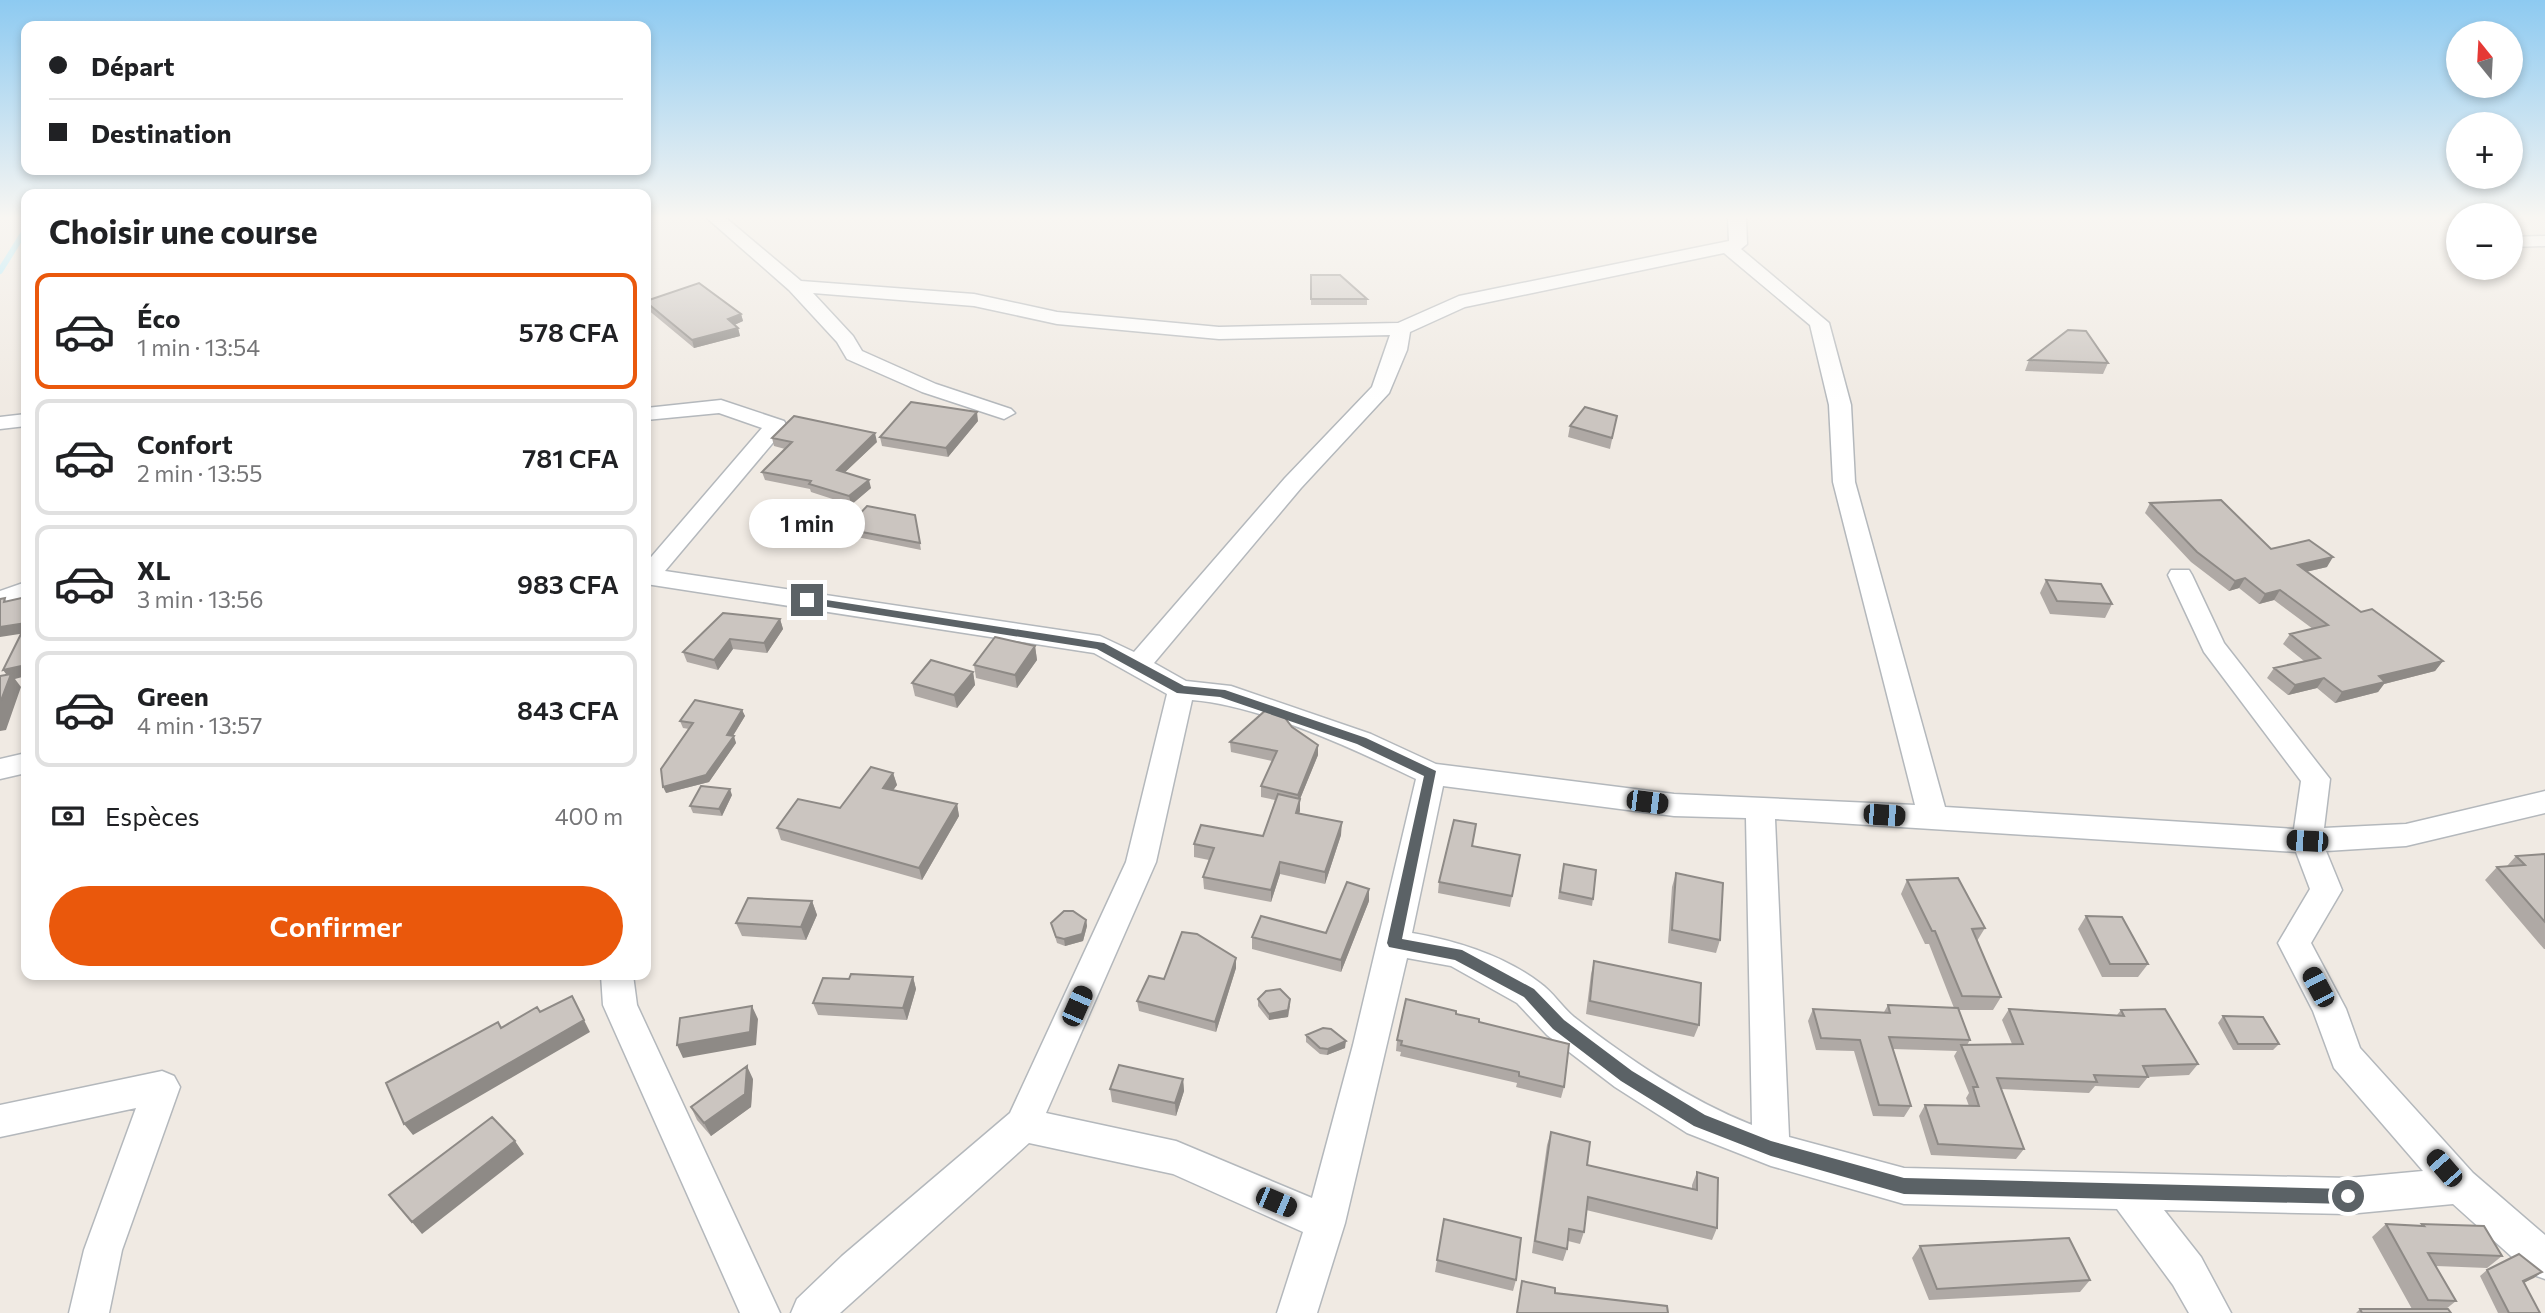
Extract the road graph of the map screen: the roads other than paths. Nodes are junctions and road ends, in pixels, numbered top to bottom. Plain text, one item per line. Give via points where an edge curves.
1 (788, 279) edge
2 (1570, 279) edge
3 (1767, 279) edge
4 (796, 286) junction
5 (1401, 329) junction
6 (651, 410) edge
7 (1004, 413) dead end
8 (21, 421) edge
9 (0, 423) edge
10 (651, 571) edge
11 (2179, 575) dead end
12 (651, 577) edge
13 (21, 592) edge
14 (0, 600) edge
15 (1138, 666) junction
16 (1181, 690) junction
17 (21, 764) edge
18 (0, 769) edge
19 (1431, 774) junction
20 (2545, 802) edge
21 (1760, 807) junction
22 (1933, 818) junction
23 (2307, 841) junction
24 (1394, 943) junction
25 (618, 980) edge
26 (0, 1121) edge
27 (1023, 1125) junction
28 (1771, 1149) junction
29 (2460, 1186) junction
30 (2127, 1192) junction
31 (1326, 1223) junction
32 (2545, 1260) edge
33 (89, 1313) edge
34 (760, 1313) edge
35 (811, 1313) edge
36 (1297, 1313) edge
37 (2211, 1313) edge

1 - 4 street
2 - 5 street via 1459,302
3 - 22 street via 1819,323 1840,405 1844,482
4 - 5 street via 974,299 1057,317 1219,333
4 - 7 street via 846,340 854,355 929,388
5 - 15 street via 1382,389 1293,484
6 - 10 street via 721,406 776,426
8 - 9 street
11 - 23 street via 2213,646 2316,779
12 - 15 street via 1100,645
13 - 14 street
15 - 16 street
16 - 19 street via 1221,693 1362,741
16 - 27 street via 1141,862
17 - 18 street
19 - 21 street via 1674,805
19 - 24 street
20 - 23 street via 2406,835
21 - 22 street
21 - 28 street
22 - 23 street
23 - 29 street via 2326,890 2294,943 2329,1009 2346,1057
24 - 28 street via 1457,954 1490,971 1529,993 1559,1025 1627,1076 1700,1121
24 - 31 street
25 - 34 street via 620,1005
26 - 33 street via 162,1087 103,1250
27 - 31 street via 1176,1158
27 - 35 street
28 - 30 street via 1904,1186
29 - 30 street via 2348,1196
29 - 32 street
30 - 37 street via 2187,1271
31 - 36 street

